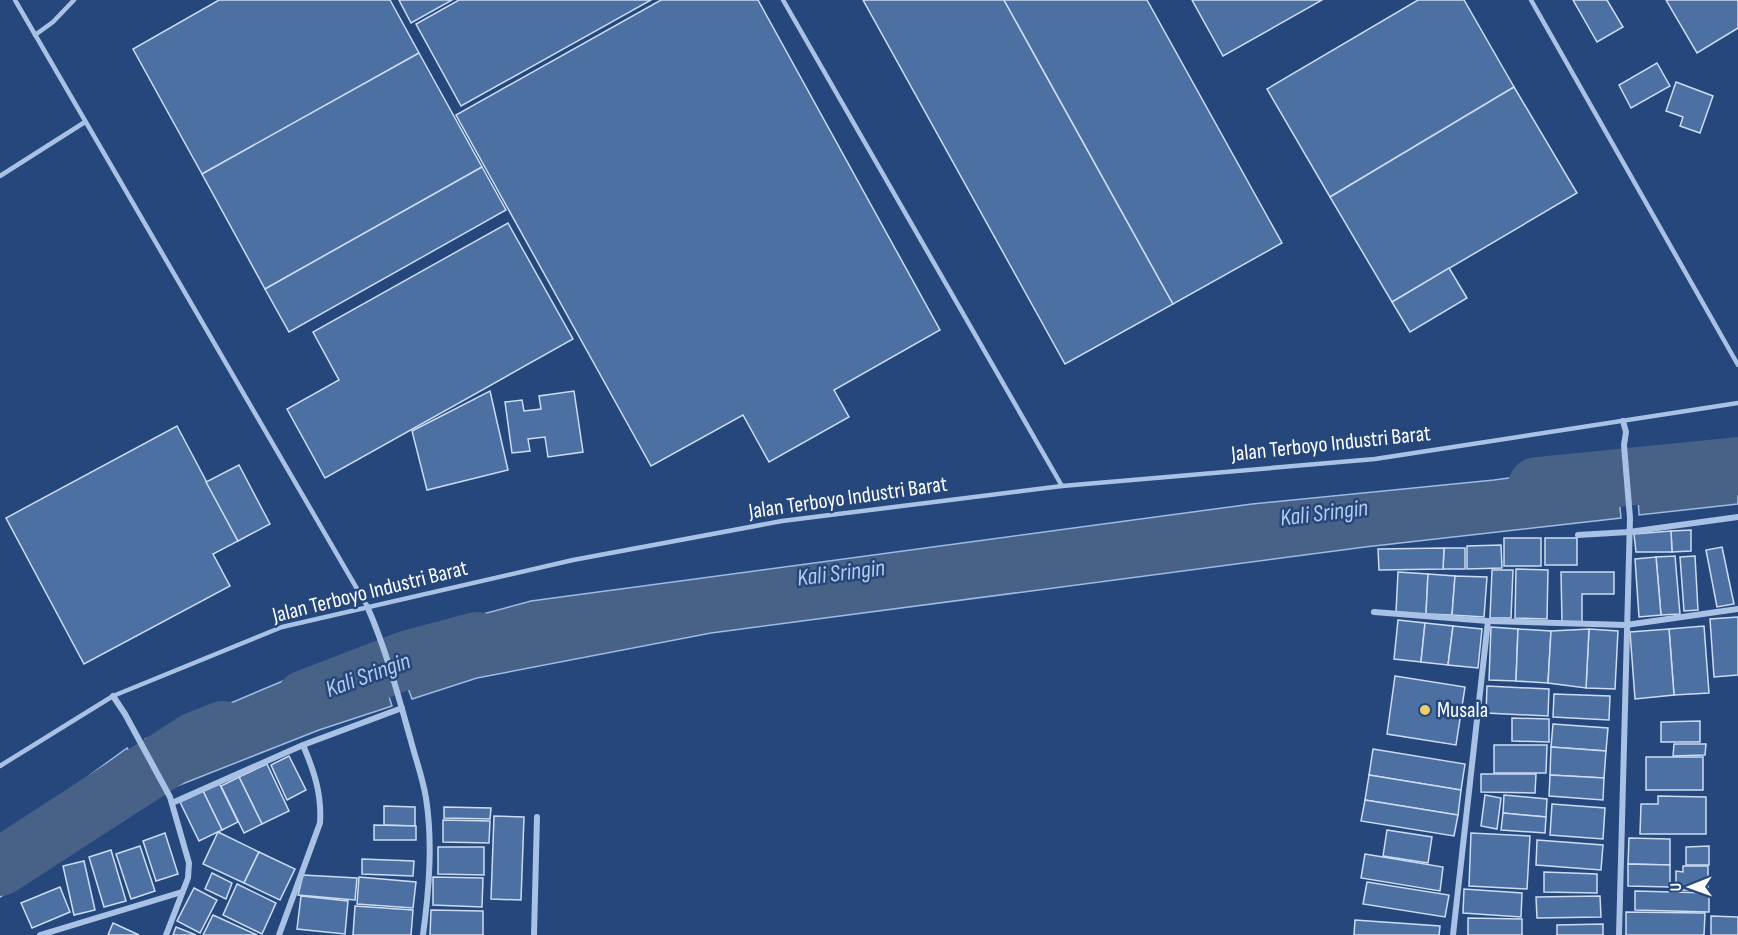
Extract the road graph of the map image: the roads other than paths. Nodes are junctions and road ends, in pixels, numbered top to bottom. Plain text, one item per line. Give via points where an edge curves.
1 (15, 0) edge
2 (74, 0) edge
3 (783, 0) edge
4 (1531, 0) edge
5 (34, 35) junction
6 (86, 122) junction
7 (0, 176) edge
8 (1738, 365) edge
9 (1738, 403) edge
10 (1623, 421) junction
11 (1062, 486) junction
12 (1738, 517) edge
13 (1629, 532) junction
14 (1578, 535) dead end
15 (367, 606) junction
16 (1738, 609) edge
17 (1374, 612) dead end
18 (1488, 621) junction
19 (1626, 625) junction
20 (113, 696) junction
21 (402, 708) junction
22 (303, 745) junction
23 (0, 766) edge
24 (171, 800) junction
25 (537, 817) dead end
26 (182, 892) junction
27 (40, 935) edge
28 (166, 935) edge
29 (279, 935) edge
30 (423, 935) edge
31 (534, 935) edge
32 (1453, 935) edge
33 (1618, 935) edge

1 - 5 lane
2 - 5 lane
3 - 11 lane
4 - 8 lane
5 - 6 lane
6 - 7 lane
6 - 15 lane
9 - 10 lane, Jalan Terboyo Industri Barat
10 - 11 lane, Jalan Terboyo Industri Barat via 1375,459
10 - 13 street
11 - 15 lane, Jalan Terboyo Industri Barat via 782,521 573,560
12 - 13 street
13 - 14 street
13 - 19 street
15 - 20 lane, Jalan Terboyo Industri Barat via 282,627
15 - 21 street
16 - 19 street
17 - 18 street
18 - 19 street
18 - 32 street
19 - 33 street
20 - 23 lane, Jalan Terboyo Industri Barat
20 - 24 street
21 - 22 street
21 - 30 street via 426,797 429,885
22 - 24 street
22 - 29 street via 319,791 320,823
24 - 26 street via 189,863
25 - 31 street
26 - 27 street
26 - 28 street

